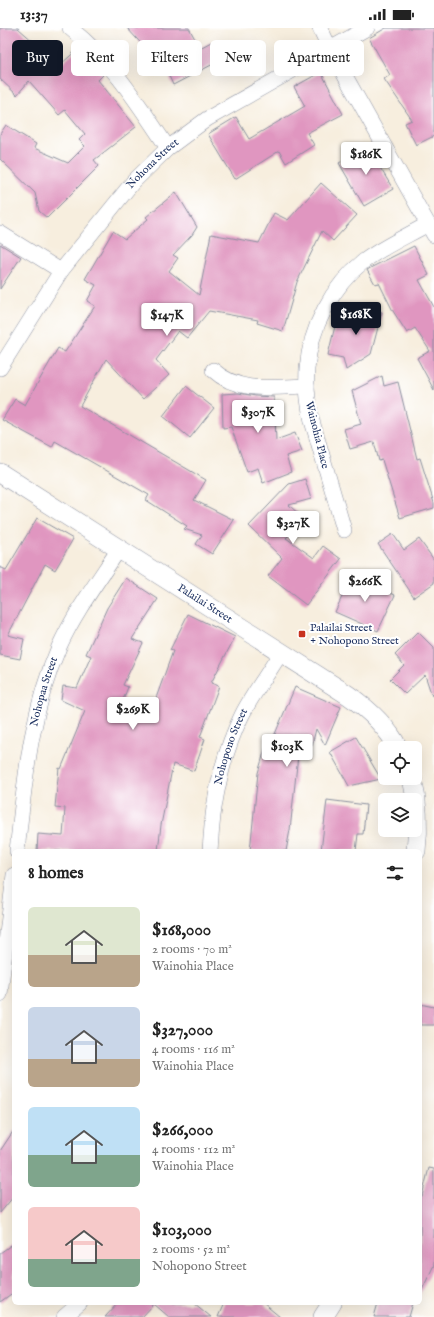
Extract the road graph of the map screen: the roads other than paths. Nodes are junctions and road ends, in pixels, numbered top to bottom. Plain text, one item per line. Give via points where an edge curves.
1 (70, 28) edge
2 (320, 28) edge
3 (367, 28) edge
4 (326, 40) edge
5 (346, 40) edge
6 (282, 76) edge
7 (345, 76) edge
8 (168, 148) junction
9 (431, 230) edge
10 (0, 233) edge
11 (61, 271) junction
12 (0, 368) edge
13 (213, 370) dead end
14 (307, 386) junction
15 (0, 473) edge
16 (344, 530) dead end
17 (120, 549) junction
18 (281, 652) junction
19 (393, 741) edge
20 (413, 785) edge
21 (17, 849) edge
22 (210, 849) edge
23 (416, 849) edge
24 (12, 892) edge
25 (0, 994) edge
26 (78, 1305) edge
27 (331, 1305) edge
28 (64, 1317) edge
29 (323, 1317) edge

1 - 8 street via 104,59 125,84
2 - 4 street
3 - 5 street, Nohona Street
6 - 8 street, Nohona Street via 206,119
7 - 9 street
8 - 11 street, Nohona Street via 133,182
9 - 14 street, Wainohia Place via 378,252 339,287 314,334 308,363
10 - 11 street
11 - 12 street, Nohona Street
13 - 14 street via 223,379 242,386
14 - 16 street, Wainohia Place via 312,421
15 - 17 street, Palailai Street
17 - 18 street, Palailai Street
17 - 21 street, Nohopaa Street via 78,612 45,684 34,722
18 - 19 street, Palailai Street via 362,705
18 - 22 street, Nohopono Street via 233,735 214,808
20 - 23 street via 419,826
24 - 25 street
26 - 28 street
27 - 29 street

